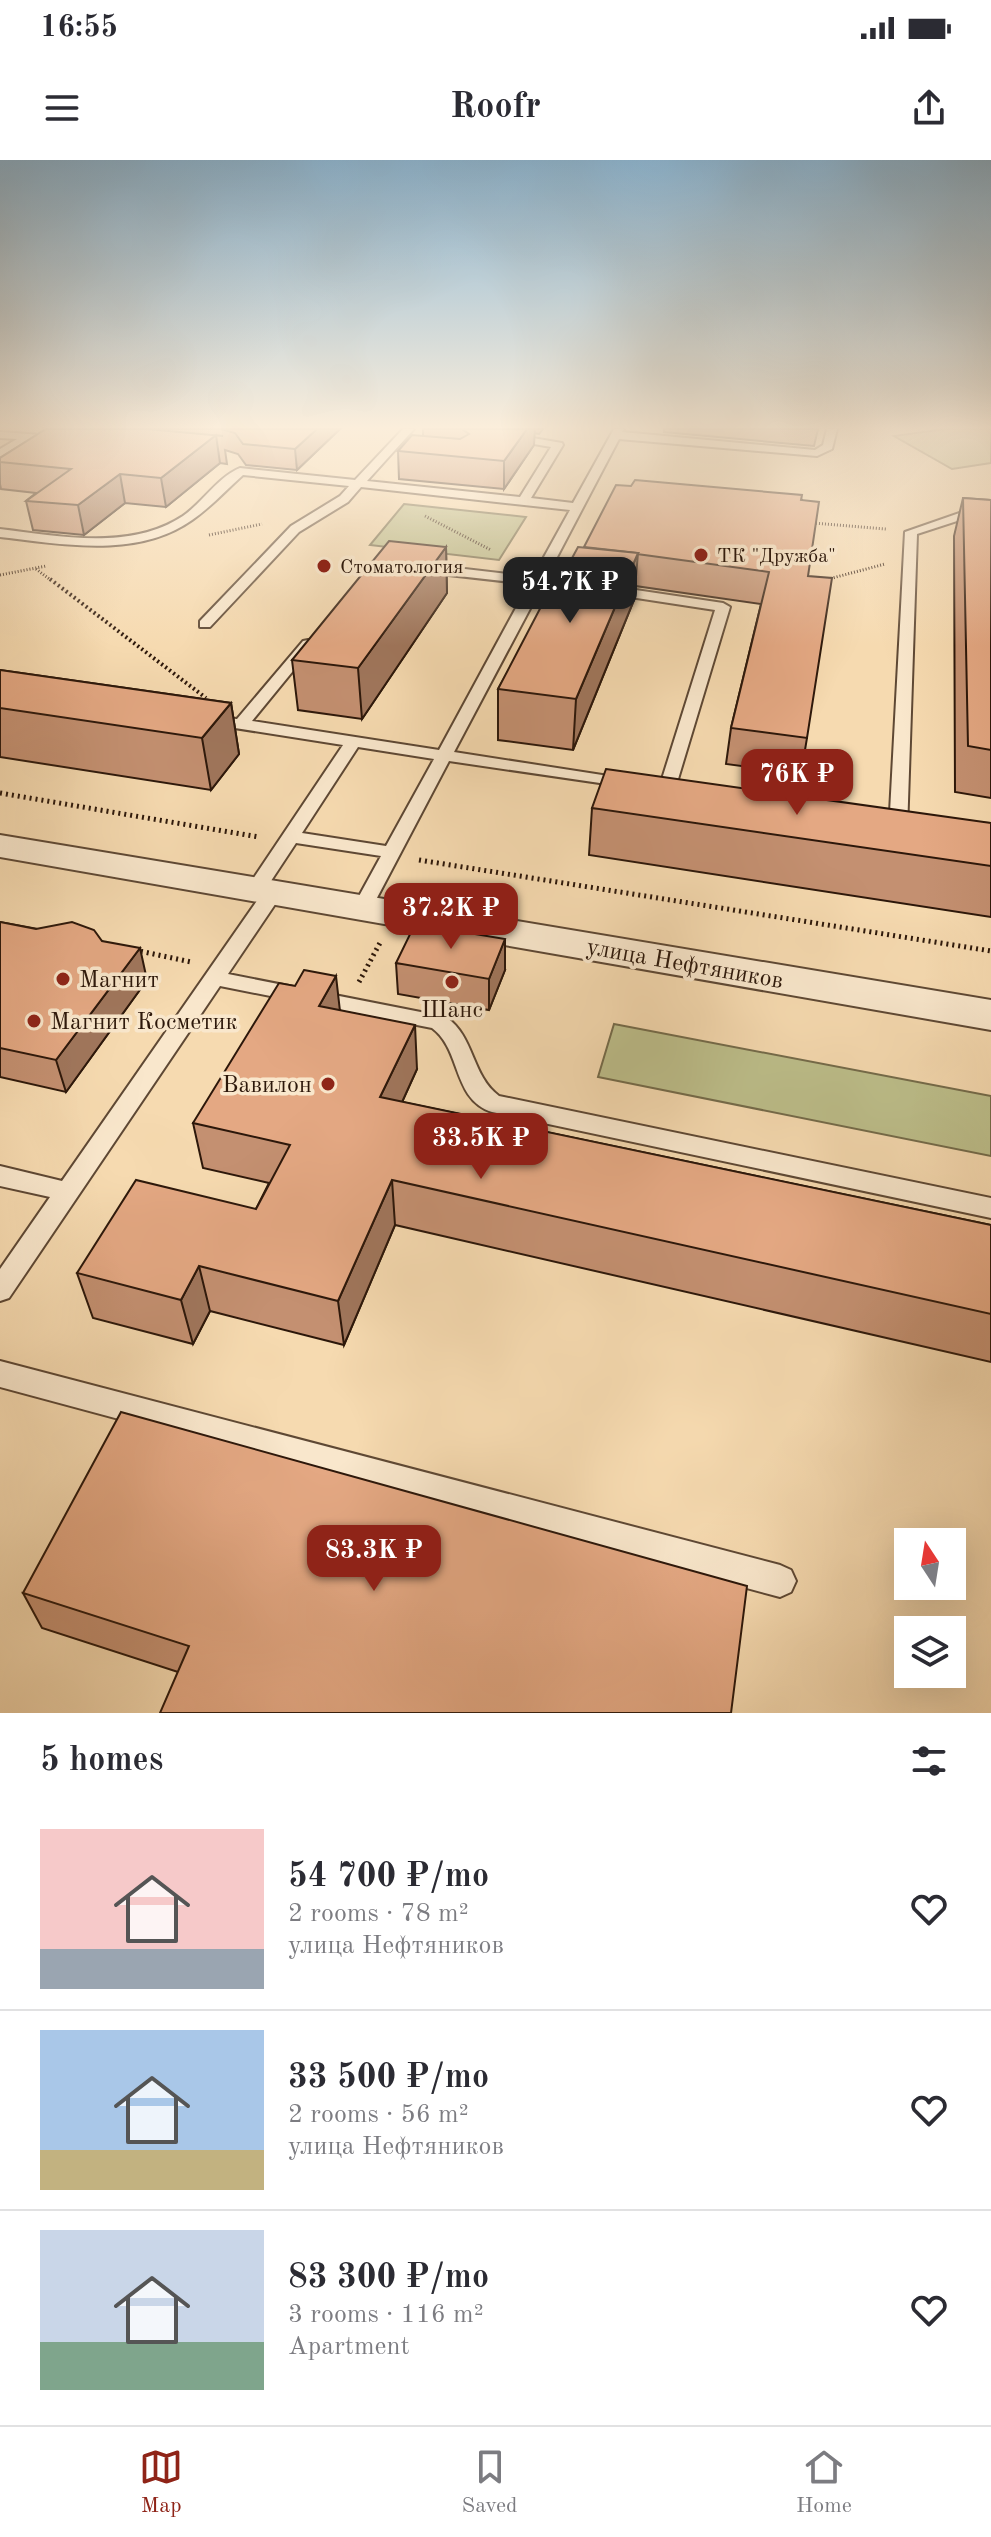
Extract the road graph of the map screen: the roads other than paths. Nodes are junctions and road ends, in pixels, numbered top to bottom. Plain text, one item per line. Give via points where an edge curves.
1 (200, 501) edge
2 (340, 501) edge
3 (528, 501) edge
4 (581, 501) edge
5 (991, 506) edge
6 (578, 507) junction
7 (0, 533) edge
8 (412, 567) edge
9 (541, 578) junction
10 (205, 624) dead end
11 (317, 633) edge
12 (196, 717) edge
13 (241, 724) junction
14 (354, 741) junction
15 (445, 755) junction
16 (898, 831) edge
17 (290, 838) junction
18 (0, 846) edge
19 (393, 854) junction
20 (263, 892) junction
21 (362, 909) junction
22 (215, 978) junction
23 (991, 1015) edge
24 (0, 1176) edge
25 (68, 1192) junction
26 (991, 1208) edge
27 (0, 1290) edge
28 (0, 1374) edge
29 (780, 1581) dead end

1 - 7 lane via 177,524 113,543
2 - 10 lane via 295,529
3 - 6 lane
4 - 6 lane
5 - 16 lane via 911,532
6 - 9 lane
8 - 9 lane
9 - 15 lane
9 - 15 lane via 723,607 661,793 615,780
11 - 13 lane
12 - 13 lane
13 - 14 lane
14 - 15 lane
14 - 17 lane
15 - 19 lane
17 - 19 lane
17 - 20 lane
18 - 20 street, улица Нефтяников
19 - 21 lane
20 - 21 street, улица Нефтяников
20 - 22 lane
21 - 23 street, улица Нефтяников
22 - 25 lane
22 - 26 lane via 438,1022 458,1041 471,1086 492,1103
24 - 25 lane
25 - 27 lane
28 - 29 lane

